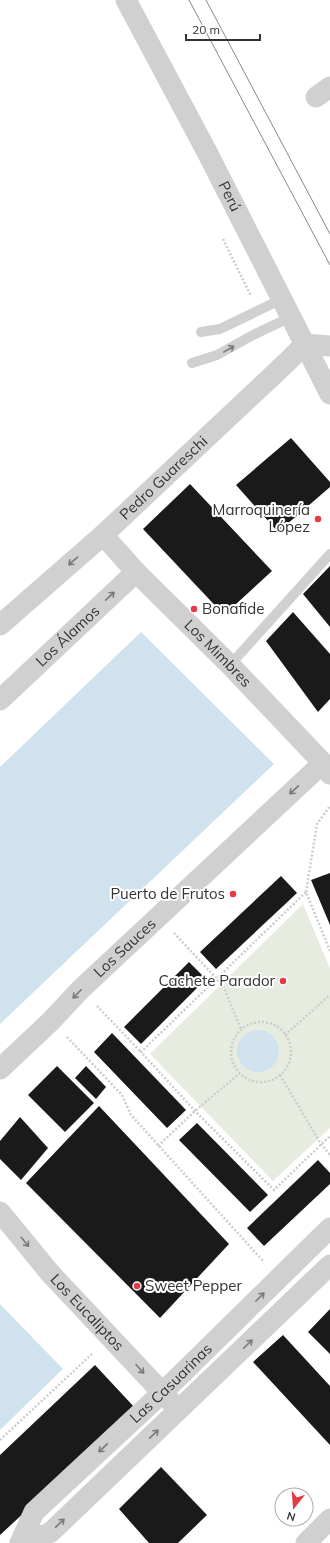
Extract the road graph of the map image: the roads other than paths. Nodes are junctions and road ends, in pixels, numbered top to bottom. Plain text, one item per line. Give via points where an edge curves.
1 (126, 0) edge
2 (282, 299) junction
3 (291, 317) junction
4 (201, 332) dead end
5 (305, 344) junction
6 (330, 346) edge
7 (192, 363) dead end
8 (330, 394) edge
9 (103, 536) junction
10 (330, 554) edge
11 (136, 572) junction
12 (0, 625) edge
13 (230, 665) junction
14 (0, 700) edge
15 (326, 769) edge
16 (0, 1069) edge
17 (0, 1212) edge
18 (330, 1228) edge
19 (330, 1265) edge
20 (162, 1393) junction
21 (179, 1410) junction
22 (330, 1519) edge
23 (20, 1543) edge
24 (27, 1543) edge
25 (306, 1543) edge

1 - 2 street, Perú
2 - 3 street, Perú
2 - 4 lane via 220,329
3 - 5 street, Perú
7 -> 3 lane via 217,355
5 - 6 street
5 - 8 street, Perú
5 - 9 street, Pedro Guareschi
9 - 11 street, Los Mimbres
9 -> 12 street, Pedro Guareschi
10 - 13 lane
11 - 13 street, Los Mimbres
14 -> 11 street, Los Álamos
13 - 15 street, Los Mimbres
15 -> 16 street, Los Sauces via 158,916
17 -> 20 street, Los Eucaliptos via 50,1273
20 -> 18 street, Las Casuarinas
21 -> 19 street, Las Casuarinas
20 - 21 street, Los Eucaliptos
20 -> 23 street, Las Casuarinas via 34,1512
24 -> 21 street, Las Casuarinas via 51,1532
22 - 25 street

